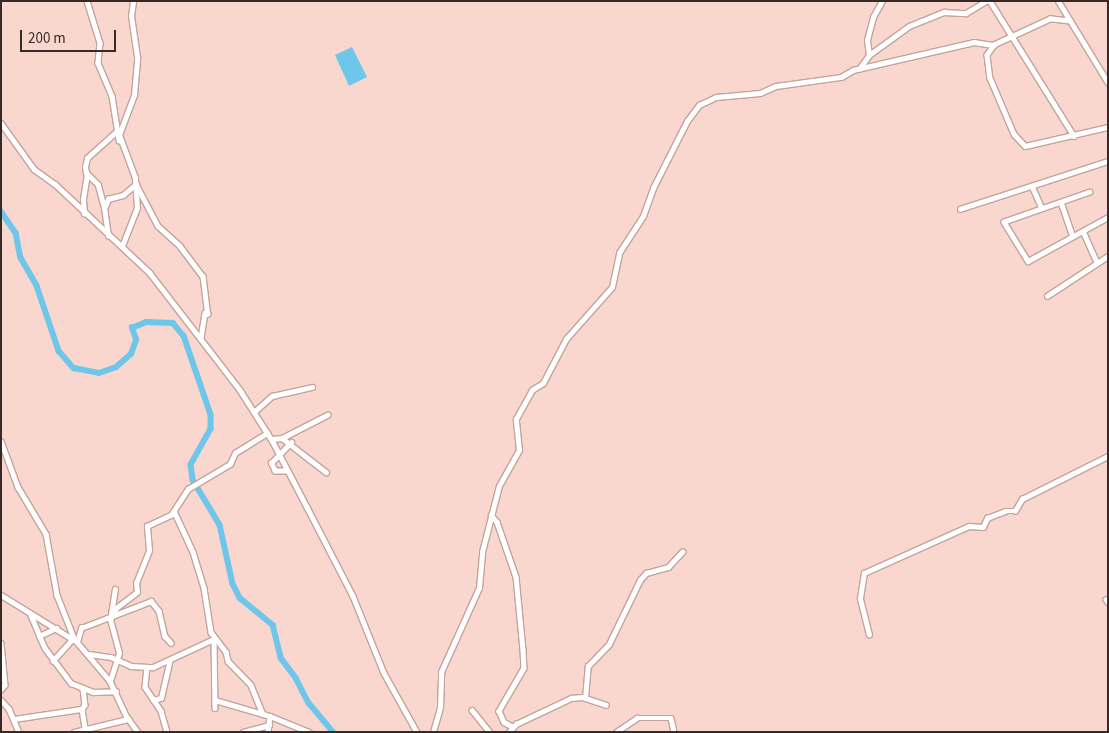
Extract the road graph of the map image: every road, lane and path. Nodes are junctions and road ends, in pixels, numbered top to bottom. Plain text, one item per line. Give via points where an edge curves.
1 (87, 1) edge
2 (133, 1) edge
3 (882, 1) edge
4 (986, 1) edge
5 (990, 1) edge
6 (1058, 1) edge
7 (1070, 21) junction
8 (1012, 37) junction
9 (994, 45) junction
10 (869, 55) junction
11 (859, 69) junction
12 (1108, 83) edge
13 (1, 123) edge
14 (1108, 127) edge
15 (118, 130) junction
16 (1074, 136) junction
17 (121, 142) junction
18 (1108, 161) edge
19 (87, 174) junction
20 (136, 184) junction
21 (1032, 186) junction
22 (1090, 192) dead end
23 (1060, 202) junction
24 (1042, 208) junction
25 (104, 209) junction
26 (960, 210) dead end
27 (84, 214) junction
28 (1108, 217) edge
29 (1083, 231) junction
30 (108, 236) junction
31 (1074, 236) junction
32 (122, 246) junction
33 (1108, 256) edge
34 (1097, 263) junction
35 (1047, 296) dead end
36 (201, 339) junction
37 (312, 387) dead end
38 (254, 412) junction
39 (327, 415) dead end
40 (267, 433) junction
41 (282, 438) junction
42 (272, 440) junction
43 (1, 441) edge
44 (291, 442) junction
45 (280, 456) junction
46 (1108, 456) edge
47 (288, 471) junction
48 (326, 472) dead end
49 (174, 511) junction
50 (492, 515) junction
51 (682, 552) dead end
52 (115, 589) dead end
53 (1, 595) edge
54 (30, 613) junction
55 (111, 616) junction
56 (56, 628) junction
57 (869, 635) dead end
58 (39, 636) junction
59 (214, 639) junction
60 (75, 640) junction
61 (1, 643) edge
62 (171, 643) dead end
63 (89, 654) junction
64 (118, 659) junction
65 (53, 660) junction
66 (169, 662) junction
67 (147, 667) junction
68 (110, 681) junction
69 (83, 689) junction
70 (1, 690) edge
71 (116, 691) junction
72 (585, 698) junction
73 (1, 700) edge
74 (153, 700) junction
75 (215, 700) junction
76 (606, 704) dead end
77 (215, 708) dead end
78 (82, 709) junction
79 (472, 710) dead end
80 (263, 714) junction
81 (270, 716) junction
82 (14, 719) junction
83 (128, 719) junction
84 (269, 725) junction
85 (106, 726) junction
86 (513, 727) junction
87 (85, 729) junction
88 (19, 732) edge
89 (74, 732) edge
90 (107, 732) edge
91 (138, 732) edge
92 (167, 732) edge
93 (243, 732) edge
94 (268, 732) edge
95 (309, 732) edge
96 (418, 732) edge
97 (433, 732) edge
98 (490, 732) edge
99 (509, 732) edge
100 (616, 732) edge
101 (674, 732) edge

1 - 15 street via 100,43 98,63 112,96
2 - 15 street via 130,16 137,57 134,95
3 - 10 street via 867,40
4 - 10 street via 966,13 957,10 919,20
5 - 8 street
6 - 7 main road
7 - 8 street via 1050,19
7 - 12 main road
8 - 9 street
8 - 16 street
9 - 11 street via 974,42
9 - 16 street via 987,55 986,65 1019,140 1030,146
10 - 11 street
11 - 50 street via 841,76 776,86 760,93 716,97 699,105 687,121 653,188 643,216 619,253 612,287 566,339 543,383 532,390 520,410 516,419 519,450 498,486
13 - 27 street via 24,158
14 - 16 street
15 - 17 street
15 - 17 street
15 - 19 street via 87,158
17 - 20 street
18 - 21 street
19 - 25 street via 98,185
19 - 27 street
20 - 25 street via 123,195 108,199
20 - 32 street via 136,213
20 - 36 street via 158,226 180,246 203,276 208,314 205,313
21 - 24 street
21 - 26 street
22 - 23 street
23 - 24 street
23 - 31 street
24 - 31 street via 1004,222 1028,261
25 - 30 street
27 - 30 street
28 - 29 street
29 - 31 street
29 - 34 street
30 - 32 street
32 - 36 street via 154,278
33 - 34 street
34 - 35 street
36 - 38 street
37 - 38 street via 272,396
38 - 40 street
39 - 41 street
40 - 42 street
40 - 49 street via 235,453 230,464 188,489
41 - 42 street
41 - 44 street
42 - 45 street
43 - 60 street via 18,487 46,534 57,595
44 - 45 street
44 - 48 street
45 - 47 street
45 - 47 street via 271,463 272,467
46 - 57 street via 1022,499 1015,511 1005,510 987,518 983,527 970,526 864,573 860,582 862,612
47 - 96 street via 352,596 384,673
49 - 55 street via 147,526 149,550 136,584 137,592
49 - 59 street via 193,552
50 - 86 street via 516,577 524,668 499,711 504,722
50 - 97 street via 482,552 479,588 442,672 440,707
51 - 72 street via 668,567 646,573 640,580 609,644 588,666
52 - 55 street
53 - 54 street
54 - 56 street
54 - 58 street
55 - 60 street via 81,628
55 - 62 street via 151,601 159,611 165,636
55 - 64 street
56 - 58 street
56 - 60 street
58 - 65 street
59 - 66 street
59 - 75 street
59 - 80 street via 251,685
60 - 63 street
60 - 65 street
61 - 70 street via 5,685
63 - 64 street
63 - 68 street
64 - 67 street via 131,666
64 - 68 street
65 - 69 street via 71,683
66 - 67 street
66 - 74 street via 161,698
67 - 74 street via 145,687
68 - 71 street
69 - 71 street
69 - 78 street via 85,705
71 - 83 street
72 - 76 street
72 - 86 street via 571,698
73 - 82 street
74 - 92 street via 161,711
75 - 77 street
75 - 80 street
78 - 82 street
78 - 87 street
79 - 98 street
80 - 81 street
81 - 84 street
81 - 95 street
82 - 88 street
83 - 85 street
83 - 91 street
84 - 93 street
84 - 94 street
85 - 87 street
85 - 90 street
86 - 99 street
87 - 89 street
100 - 101 street via 637,718 671,718

